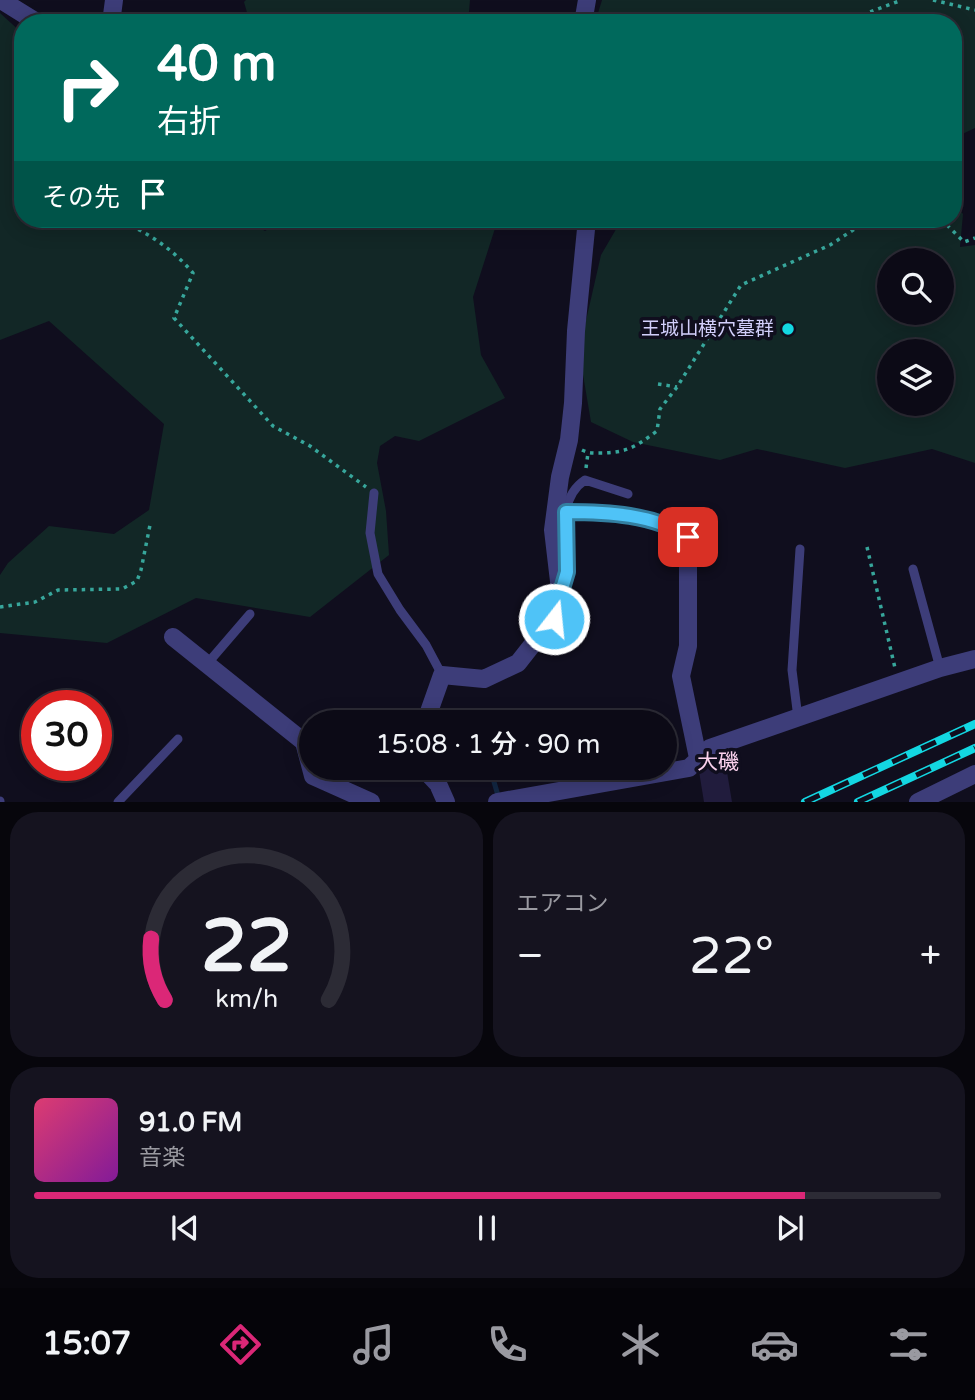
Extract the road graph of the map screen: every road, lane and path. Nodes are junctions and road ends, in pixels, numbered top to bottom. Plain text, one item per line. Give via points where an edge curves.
1 (1, 0) edge
2 (902, 0) edge
3 (933, 0) edge
4 (975, 10) edge
5 (24, 14) edge
6 (865, 14) edge
7 (135, 228) edge
8 (586, 228) edge
9 (856, 228) edge
10 (950, 228) edge
11 (975, 238) edge
12 (659, 384) dead end
13 (677, 387) junction
14 (569, 440) junction
15 (374, 493) joint
16 (628, 494) dead end
17 (566, 512) junction
18 (150, 525) dead end
19 (688, 537) joint
20 (867, 547) dead end
21 (800, 549) dead end
22 (913, 569) dead end
23 (561, 592) junction
24 (0, 607) edge
25 (250, 614) dead end
26 (173, 637) dead end
27 (975, 659) edge
28 (206, 664) junction
29 (940, 668) junction
30 (442, 676) junction
31 (898, 683) junction
32 (430, 710) edge
33 (798, 719) junction
34 (178, 739) dead end
35 (698, 758) junction
36 (975, 774) edge
37 (434, 780) edge
38 (504, 801) edge
39 (118, 802) edge
40 (371, 802) edge
41 (446, 802) edge
42 (918, 802) edge

1 - 5 street
2 - 6 path
3 - 4 path
7 - 15 path via 178,254 193,273 174,318 242,394 273,426 310,446
8 - 14 street
9 - 13 path via 830,245 741,285
10 - 11 path via 964,242
12 - 13 path
13 - 14 path via 660,410 657,431 630,450 586,453
14 - 23 street via 552,540
15 - 30 lane via 370,533 378,574
16 - 17 lane via 585,480 577,485
17 - 19 lane via 643,519 672,526
17 - 23 lane via 567,572
18 - 24 path via 137,581 122,589 58,590 35,601
19 - 35 street via 688,646 681,676
20 - 31 path
21 - 33 lane via 792,670
22 - 29 lane
23 - 30 street via 562,607 518,663 484,679
25 - 28 lane
26 - 28 street
27 - 29 street
28 - 40 street via 304,742 313,776
29 - 31 street
30 - 32 street
31 - 33 street
33 - 35 street via 710,748
34 - 39 lane
35 - 38 street via 689,768
36 - 42 street
37 - 41 street

